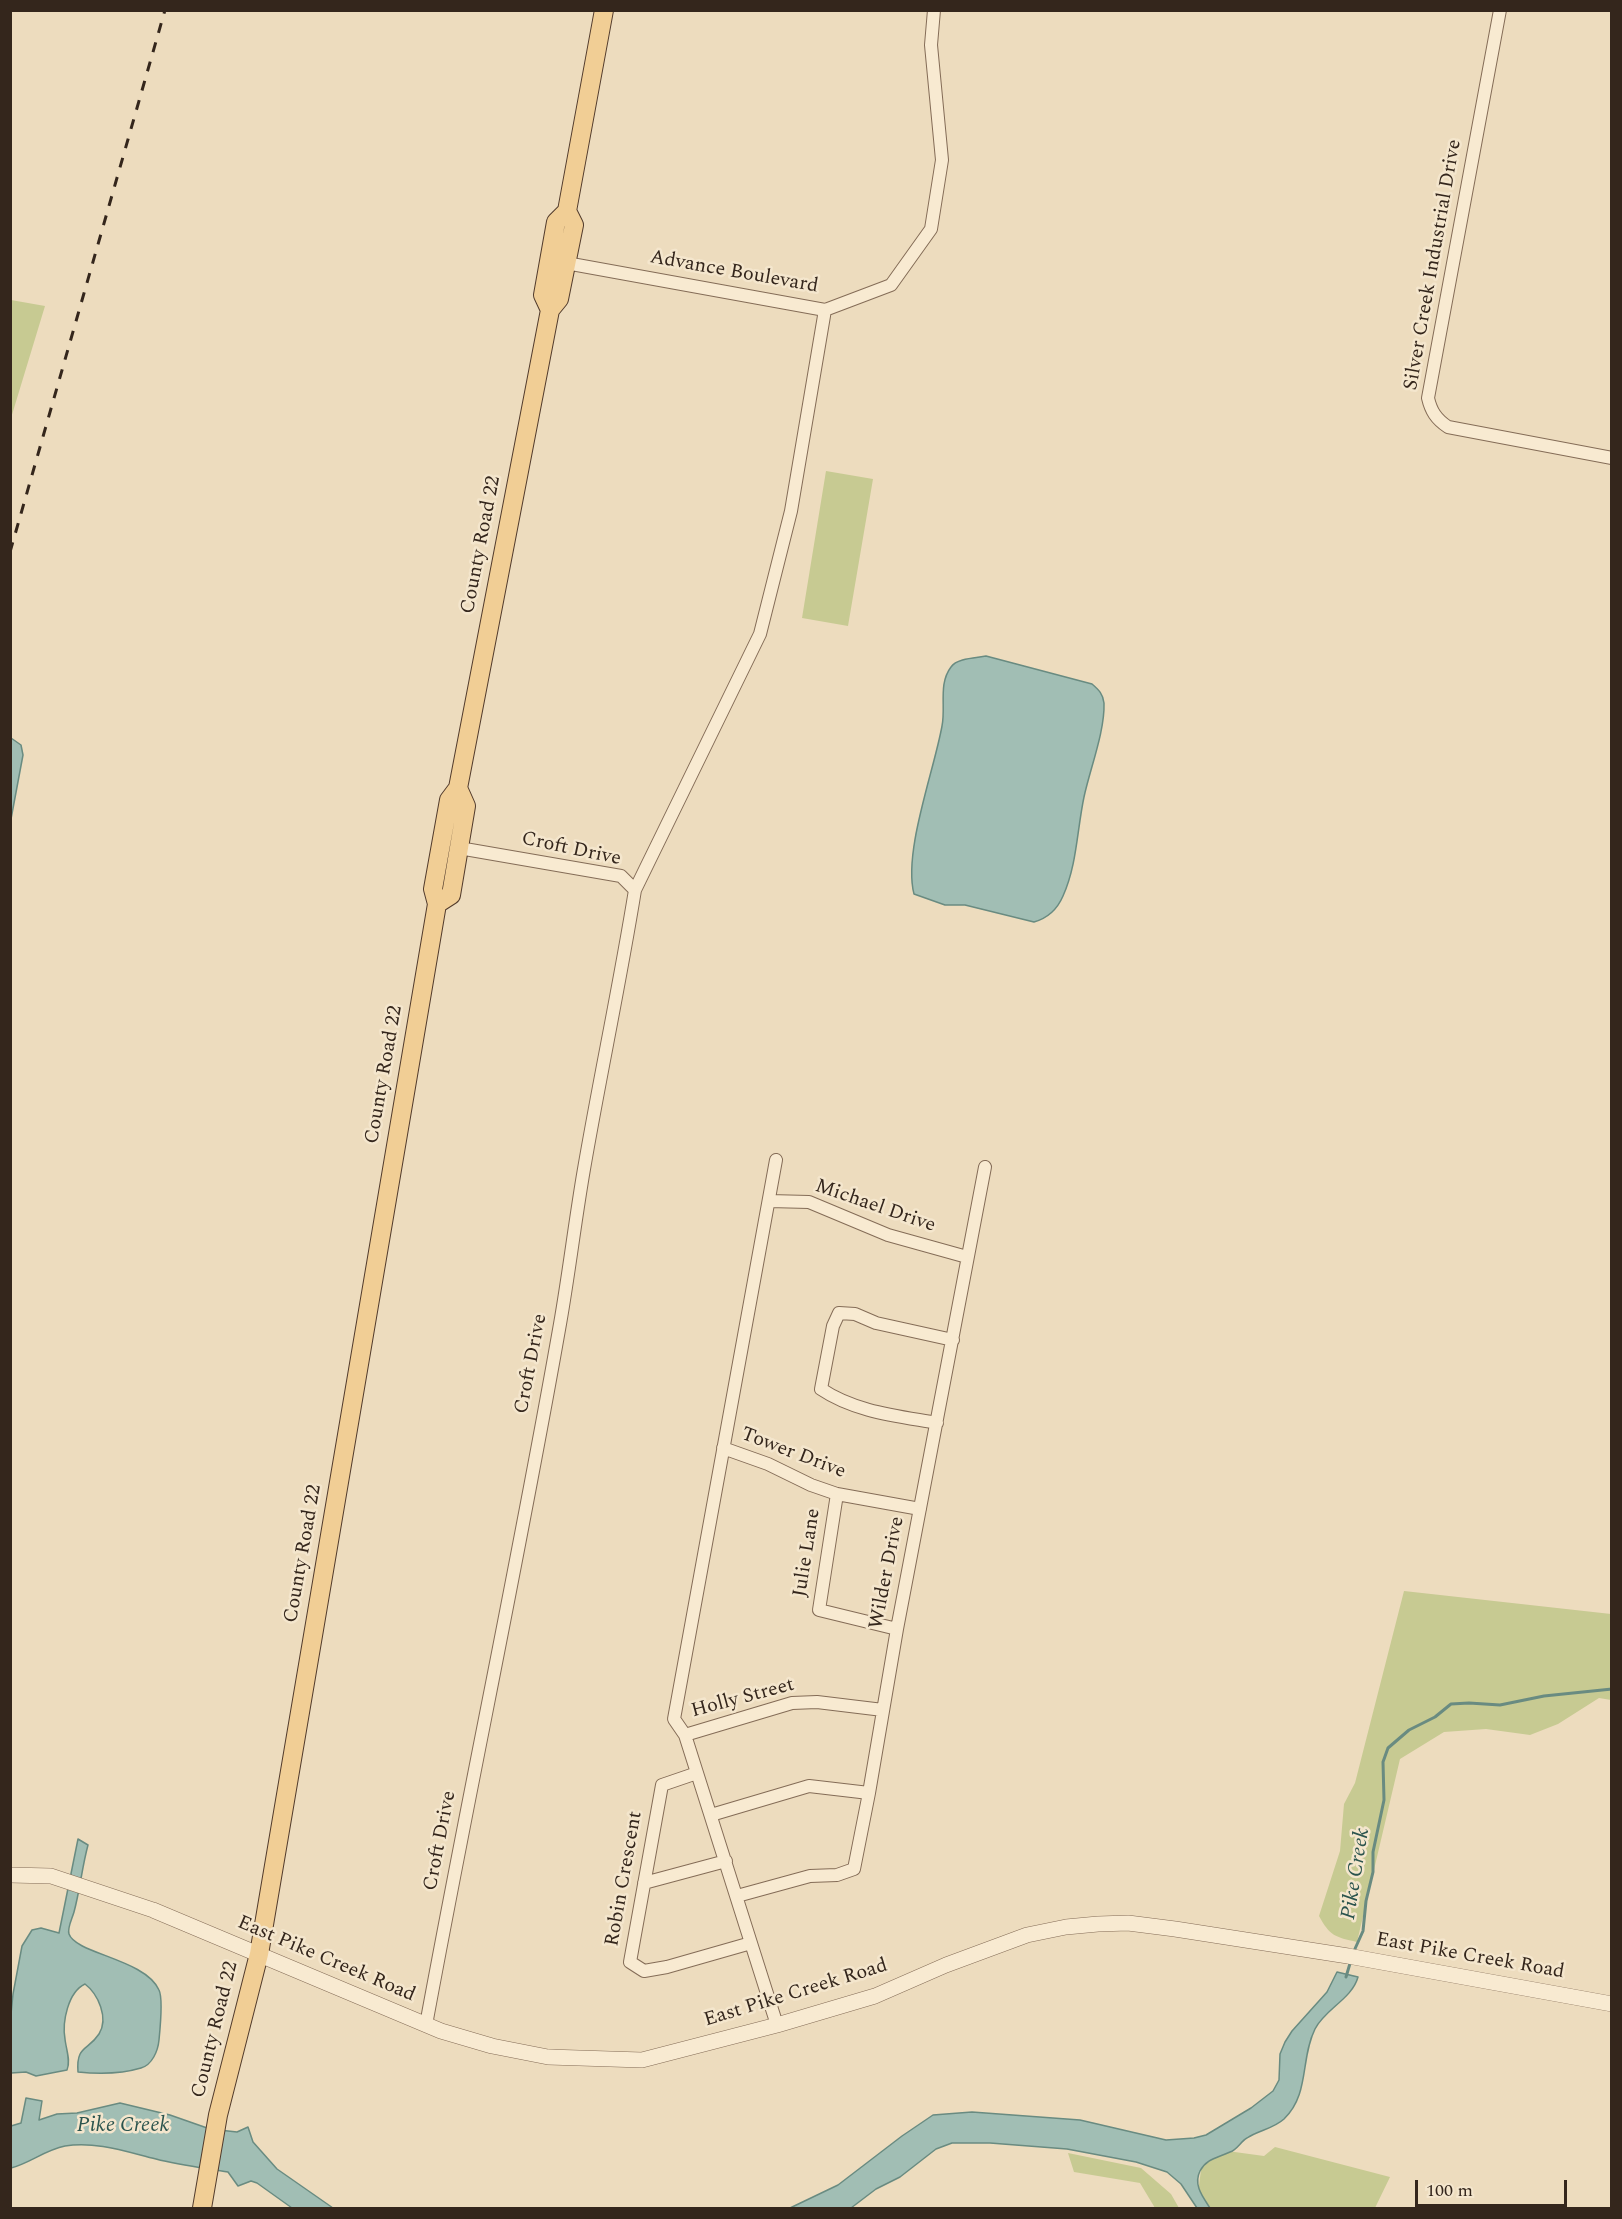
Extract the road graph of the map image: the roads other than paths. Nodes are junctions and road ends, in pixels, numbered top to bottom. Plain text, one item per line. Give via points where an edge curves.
1 (604, 10) edge
2 (934, 10) edge
3 (1500, 10) edge
4 (567, 211) junction
5 (566, 263) junction
6 (550, 310) junction
7 (825, 310) junction
8 (1611, 458) edge
9 (458, 788) junction
10 (459, 848) junction
11 (635, 890) junction
12 (436, 904) junction
13 (776, 1160) dead end
14 (985, 1167) dead end
15 (769, 1201) junction
16 (967, 1257) junction
17 (953, 1340) junction
18 (937, 1423) junction
19 (723, 1448) junction
20 (837, 1494) junction
21 (920, 1509) junction
22 (897, 1629) junction
23 (883, 1710) junction
24 (685, 1735) junction
25 (697, 1773) junction
26 (869, 1793) junction
27 (711, 1815) junction
28 (726, 1861) junction
29 (10, 1875) edge
30 (644, 1883) junction
31 (737, 1896) junction
32 (751, 1943) junction
33 (259, 1954) junction
34 (1611, 2004) edge
35 (426, 2025) junction
36 (777, 2025) junction
37 (201, 2208) edge

1 - 4 main road, County Road 22
2 - 7 street, Advance Boulevard via 931,45 942,160 931,229 891,285
3 - 8 street, Silver Creek Industrial Drive via 1428,398 1440,422 1448,427
4 - 5 main road, County Road 22 via 574,225
4 - 6 main road, County Road 22 via 556,222 543,295
5 - 6 main road, County Road 22 via 559,299
5 - 7 street, Advance Boulevard
6 - 9 main road, County Road 22
7 - 11 street via 791,511 760,634
9 - 10 main road, County Road 22 via 466,806
9 - 12 main road, County Road 22 via 449,800 433,889
10 - 11 street, Croft Drive via 621,876
10 - 12 main road, County Road 22 via 452,895
11 - 35 street, Croft Drive via 584,1169 561,1322
12 - 33 main road, County Road 22
13 - 15 street
14 - 16 street, Wilder Drive
15 - 16 street, Michael Drive via 809,1202 888,1235
15 - 19 street
16 - 17 street, Wilder Drive
17 - 18 street, Wilder Drive
17 - 18 street via 876,1323 855,1314 839,1313 833,1326 821,1389 834,1398 876,1412
18 - 21 street, Wilder Drive
19 - 20 street, Tower Drive
19 - 24 street via 674,1719
20 - 21 street, Tower Drive
20 - 22 street, Julie Lane via 819,1610
21 - 22 street, Wilder Drive
22 - 23 street, Wilder Drive
23 - 24 street, Holly Street via 792,1703
23 - 26 street, Wilder Drive
24 - 25 street
25 - 27 street
25 - 30 street, Robin Crescent via 662,1785
26 - 27 street via 809,1786
26 - 31 street, Wilder Drive via 854,1869 837,1875 810,1876
27 - 28 street
28 - 30 street
28 - 31 street
29 - 33 street, East Pike Creek Road via 51,1876 153,1910
30 - 32 street, Robin Crescent via 630,1962 644,1971
31 - 32 street
32 - 36 street
33 - 35 street, East Pike Creek Road
33 - 37 main road, County Road 22 via 218,2115
34 - 36 street, East Pike Creek Road via 1355,1958 1128,1923 1066,1927 1027,1935 875,1996
35 - 36 street, East Pike Creek Road via 492,2046 548,2057 642,2060

